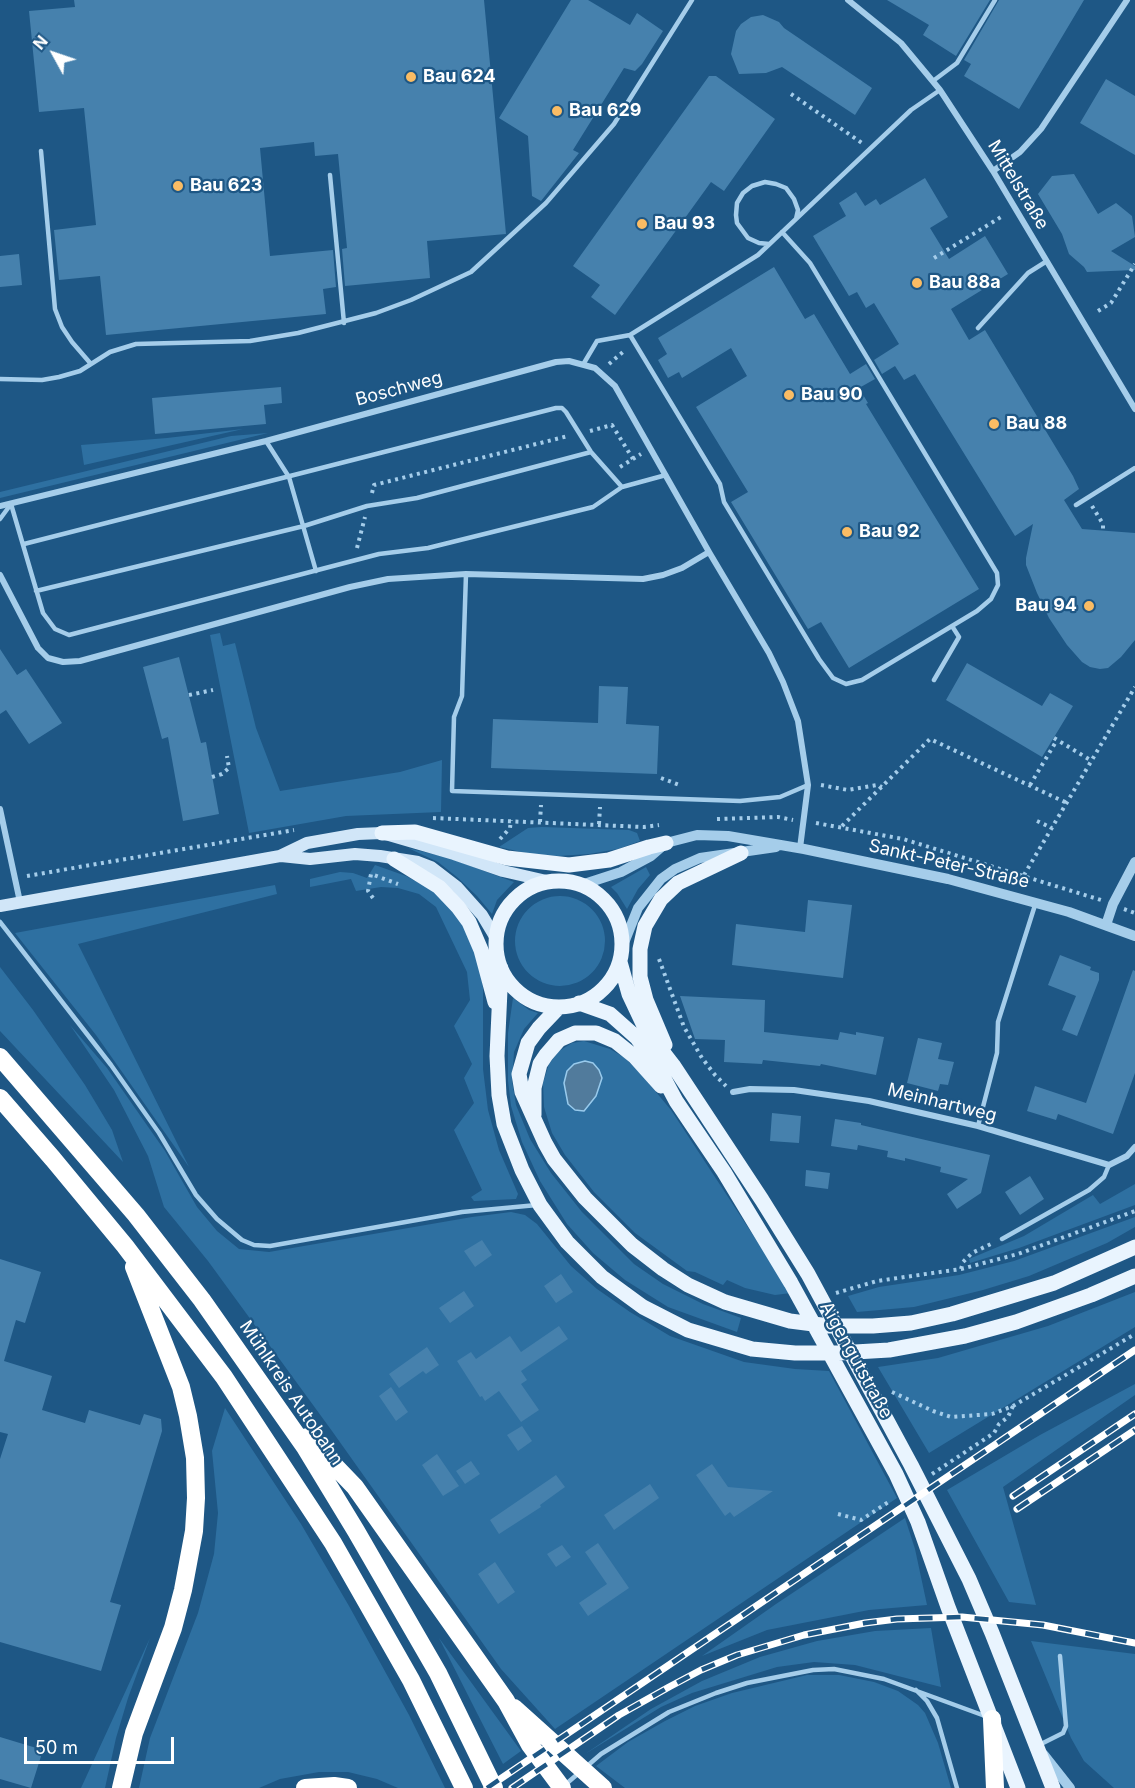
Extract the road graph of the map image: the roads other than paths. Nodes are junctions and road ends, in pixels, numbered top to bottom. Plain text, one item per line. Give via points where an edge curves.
1 (692, 0) edge
2 (848, 0) edge
3 (995, 0) edge
4 (1127, 0) edge
5 (933, 81) junction
6 (940, 90) junction
7 (41, 151) dead end
8 (993, 171) junction
9 (330, 175) dead end
10 (796, 219) junction
11 (782, 232) junction
12 (770, 244) junction
13 (1047, 261) junction
14 (344, 323) junction
15 (978, 328) dead end
16 (630, 335) junction
17 (584, 363) junction
18 (91, 364) junction
19 (0, 379) edge
20 (1135, 409) edge
21 (266, 441) junction
22 (591, 452) junction
23 (1135, 468) edge
24 (666, 475) junction
25 (289, 477) junction
26 (622, 488) junction
27 (11, 504) junction
28 (1076, 505) dead end
29 (0, 506) edge
30 (0, 519) edge
31 (304, 526) junction
32 (24, 544) junction
33 (709, 552) junction
34 (316, 571) junction
35 (466, 574) junction
36 (0, 575) edge
37 (36, 591) junction
38 (952, 626) junction
39 (934, 680) dead end
40 (808, 785) junction
41 (0, 809) edge
42 (382, 833) junction
43 (666, 843) junction
44 (783, 846) junction
45 (800, 848) junction
46 (741, 853) junction
47 (280, 856) junction
48 (394, 859) junction
49 (1134, 867) edge
50 (551, 882) junction
51 (581, 885) junction
52 (20, 902) junction
53 (1036, 902) junction
54 (1, 906) edge
55 (0, 922) edge
56 (1106, 925) junction
57 (1135, 936) edge
58 (497, 940) junction
59 (621, 955) junction
60 (494, 968) junction
61 (579, 1003) junction
62 (559, 1007) junction
63 (0, 1057) edge
64 (673, 1065) junction
65 (733, 1092) road end
66 (0, 1098) edge
67 (676, 1101) junction
68 (534, 1119) junction
69 (978, 1126) junction
70 (1135, 1147) edge
71 (1109, 1165) junction
72 (540, 1205) junction
73 (1002, 1239) road end
74 (125, 1246) junction
75 (1135, 1247) edge
76 (1135, 1276) edge
77 (273, 1400) junction
78 (1060, 1656) dead end
79 (914, 1688) junction
80 (506, 1701) junction
81 (992, 1719) junction
82 (1037, 1747) junction
83 (596, 1783) edge
84 (121, 1788) edge
85 (305, 1788) edge
86 (348, 1788) edge
87 (464, 1788) edge
88 (494, 1788) edge
89 (562, 1788) edge
90 (957, 1788) edge
91 (995, 1788) edge
92 (1018, 1788) edge
93 (1053, 1788) edge
94 (1070, 1788) edge

1 - 14 lane via 614,124 546,203 471,272 411,300
2 - 5 street, Mittelstraße via 901,43
3 - 5 lane via 957,63
4 - 8 street via 1041,129 1020,152
5 - 6 street, Mittelstraße
6 - 8 street, Mittelstraße
6 - 10 lane via 911,110
7 - 18 lane via 55,309 62,327
8 - 13 street, Mittelstraße
9 - 14 lane
10 - 11 lane
10 - 12 lane via 794,199 776,183 765,182 743,193 736,215 741,231 759,243
11 - 12 lane
11 - 38 lane via 810,262 997,573 998,585 991,599
12 - 16 lane
13 - 15 lane via 1028,273
13 - 20 street, Mittelstraße
14 - 18 lane via 250,341 136,345 110,352
16 - 17 lane via 597,341
16 - 38 lane via 720,484 724,502 833,678 846,684 862,680
17 - 21 street, Boschweg via 556,362
17 - 24 street via 615,386
18 - 19 lane via 80,371 42,380
21 - 25 lane
21 - 27 street, Boschweg
22 - 25 lane via 567,412 556,408
22 - 26 lane
22 - 31 lane via 417,498 368,506
23 - 28 lane
24 - 26 lane
24 - 33 street
25 - 31 lane
25 - 32 lane
26 - 34 lane via 593,507
27 - 29 street, Boschweg
27 - 30 lane
27 - 32 lane
31 - 34 lane
31 - 37 lane
32 - 37 lane
33 - 35 street via 682,568 643,579
33 - 40 street via 769,653 792,703
34 - 37 lane via 69,634 48,622
35 - 36 street via 388,579 350,587 80,661 63,662 48,658 38,648
35 - 40 lane via 462,696 454,717 452,791 740,801 780,796
38 - 39 lane via 958,637
40 - 45 street
41 - 52 street
42 - 43 main road via 415,832 507,858 569,865 609,860
42 - 47 main road via 307,843
42 - 50 main road
43 - 44 street via 705,834
43 - 51 street via 621,872
44 - 45 street, Sankt-Peter-Straße
44 - 46 street
45 - 53 street, Sankt-Peter-Straße
46 - 59 street via 699,858 661,879 639,908
46 - 64 main road via 678,883 661,899 645,926 639,964 642,988
47 - 48 main road
47 - 52 main road
48 - 58 main road via 418,862 447,879 482,915
48 - 60 main road via 439,888 458,907
49 - 56 street
50 - 51 main road
50 - 58 main road via 531,888 512,902
51 - 59 main road via 611,908 621,929
52 - 54 main road
53 - 56 street, Sankt-Peter-Straße
53 - 69 lane via 998,1022 997,1053
55 - 72 lane via 111,1065 196,1195 242,1240 270,1246 462,1212
56 - 57 street, Sankt-Peter-Straße
58 - 60 main road
59 - 61 main road via 608,984
59 - 64 main road via 636,1010
60 - 62 main road via 528,998
60 - 72 main road via 496,1056 504,1124
61 - 62 main road
61 - 67 main road, Aigengutstraße via 610,1014 632,1032
62 - 68 main road via 528,1043 522,1059 522,1092
63 - 77 highway, Mühlkreis Autobahn via 116,1190 202,1300
64 - 82 main road, Aigengutstraße via 740,1163 808,1274 911,1465 974,1589
65 - 69 street, Meinhartweg via 766,1089 839,1096
66 - 74 highway
67 - 68 main road via 625,1047 596,1033 575,1033 559,1040 540,1064 534,1088
67 - 81 main road, Aigengutstraße via 791,1283 896,1474
68 - 75 main road via 568,1178 632,1245 688,1285 743,1308 790,1320 829,1326 911,1323 1054,1283
69 - 71 street, Meinhartweg
70 - 71 street
71 - 73 lane via 1104,1177 1089,1190
72 - 76 main road via 567,1242 602,1277 644,1307 688,1330 752,1348 838,1353 927,1344 1016,1322
74 - 84 highway via 181,1387 195,1458 196,1498 194,1531 173,1629 134,1733
74 - 87 highway via 224,1377 333,1543 411,1680
77 - 80 highway via 355,1487
77 - 88 highway, Mühlkreis Autobahn via 351,1522 438,1673
78 - 82 lane via 1066,1726 1064,1733
79 - 81 lane
79 - 89 lane via 834,1669 793,1672 747,1683 669,1712 601,1754
79 - 90 lane via 937,1718
80 - 83 highway
80 - 89 highway via 530,1745
81 - 91 highway
81 - 92 main road, Aigengutstraße
82 - 93 main road, Aigengutstraße
82 - 94 street
85 - 86 highway

